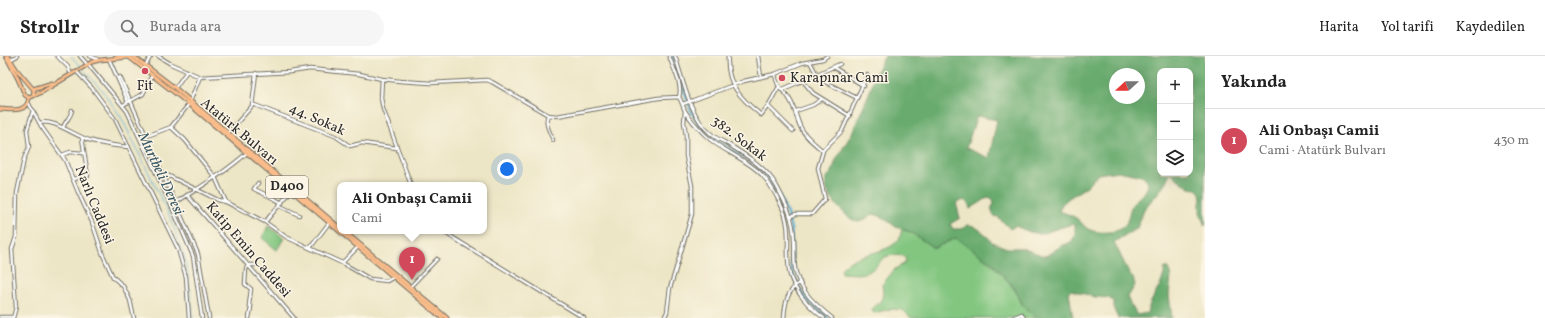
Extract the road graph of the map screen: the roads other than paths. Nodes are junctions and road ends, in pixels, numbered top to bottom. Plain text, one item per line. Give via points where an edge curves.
1 (7, 56) edge
2 (17, 56) edge
3 (57, 56) edge
4 (80, 56) edge
5 (90, 56) edge
6 (128, 56) edge
7 (151, 56) edge
8 (158, 56) edge
9 (669, 56) edge
10 (675, 56) edge
11 (728, 56) edge
12 (758, 56) edge
13 (827, 56) edge
14 (97, 59) junction
15 (109, 59) junction
16 (10, 60) junction
17 (810, 62) junction
18 (86, 64) junction
19 (840, 64) dead end
20 (145, 66) junction
21 (833, 67) junction
22 (75, 70) junction
23 (188, 71) junction
24 (70, 72) junction
25 (256, 73) junction
26 (775, 74) junction
27 (817, 74) junction
28 (152, 75) junction
29 (867, 75) dead end
30 (120, 77) dead end
31 (200, 77) junction
32 (761, 77) junction
33 (382, 79) junction
34 (803, 81) junction
35 (733, 85) junction
36 (864, 86) junction
37 (32, 88) junction
38 (175, 88) junction
39 (780, 89) junction
40 (24, 92) junction
41 (33, 96) junction
42 (29, 98) junction
43 (679, 98) junction
44 (857, 98) junction
45 (822, 99) junction
46 (690, 101) junction
47 (28, 102) junction
48 (130, 102) junction
49 (189, 103) junction
50 (684, 103) junction
51 (252, 104) junction
52 (123, 105) junction
53 (768, 106) junction
54 (0, 109) edge
55 (33, 110) junction
56 (72, 110) dead end
57 (685, 111) junction
58 (795, 112) junction
59 (548, 115) junction
60 (850, 116) junction
61 (40, 123) junction
62 (171, 127) junction
63 (63, 128) junction
64 (793, 131) dead end
65 (228, 133) junction
66 (147, 136) junction
67 (82, 138) junction
68 (553, 140) dead end
69 (129, 147) junction
70 (397, 148) junction
71 (823, 151) junction
72 (248, 152) junction
73 (84, 153) junction
74 (62, 155) junction
75 (162, 172) junction
76 (215, 177) junction
77 (73, 178) junction
78 (410, 182) edge
79 (258, 183) dead end
80 (196, 189) junction
81 (292, 191) junction
82 (187, 195) junction
83 (226, 202) junction
84 (174, 203) junction
85 (281, 205) junction
86 (299, 215) dead end
87 (791, 217) junction
88 (265, 222) junction
89 (329, 223) junction
90 (337, 226) edge
91 (337, 230) edge
92 (342, 234) edge
93 (347, 234) edge
94 (447, 234) edge
95 (358, 247) junction
96 (310, 248) junction
97 (438, 259) dead end
98 (342, 263) junction
99 (248, 265) junction
100 (255, 265) dead end
101 (395, 276) junction
102 (799, 282) junction
103 (795, 285) junction
104 (410, 287) junction
105 (0, 317) edge
106 (13, 318) edge
107 (134, 318) edge
108 (189, 318) edge
109 (202, 318) edge
110 (209, 318) edge
111 (248, 318) edge
112 (294, 318) edge
113 (442, 318) edge
114 (448, 318) edge
115 (584, 318) edge
116 (664, 318) edge
117 (784, 318) edge
118 (824, 318) edge
119 (832, 318) edge
120 (1012, 318) edge
121 (1024, 318) edge

1 - 16 main road
1 - 40 main road
2 - 16 street
3 - 24 street
4 - 18 street
5 - 14 street
6 - 14 main road
6 - 15 main road
6 - 20 main road, Atatürk Bulvarı / D400
6 - 28 main road, Atatürk Bulvarı / D400
7 - 20 street
8 - 23 street
9 - 43 street via 679,84
10 - 46 street, 382. Sokak
11 - 35 street via 727,68
12 - 32 street
13 - 17 street
14 - 18 main road
15 - 18 main road
15 - 48 street
16 - 37 main road
17 - 26 street
17 - 27 street
18 - 22 main road
18 - 52 street
19 - 21 street
20 - 38 main road, Atatürk Bulvarı / D400
21 - 27 street
21 - 36 street
22 - 24 main road
22 - 41 main road
22 - 69 street via 106,106
23 - 31 street
23 - 38 street
24 - 37 main road via 50,84
25 - 31 street
25 - 33 street via 310,69
25 - 51 street
26 - 32 street
26 - 39 street
27 - 34 street
27 - 44 street via 828,84
28 - 48 street via 143,94
28 - 49 main road, Atatürk Bulvarı / D400
29 - 36 street
30 - 48 street
31 - 49 street
32 - 35 street
33 - 59 street via 431,83 487,80
33 - 70 street via 382,103
34 - 39 street
34 - 45 street
35 - 46 street
35 - 53 street via 741,97 761,115
36 - 44 street
37 - 40 main road via 27,88
37 - 41 main road via 35,93
38 - 49 main road, Atatürk Bulvarı / D400
39 - 53 street
39 - 58 street via 790,98
40 - 42 main road
41 - 42 main road
42 - 47 main road
43 - 50 street
43 - 59 street via 658,98 576,114
44 - 60 street
45 - 58 street
45 - 60 street
46 - 50 street
46 - 87 street, 382. Sokak via 702,124 710,133 760,166 771,178
47 - 54 main road via 22,109
47 - 55 street, Narlı Caddesi
48 - 52 street
48 - 66 street
49 - 62 street
49 - 65 main road, Atatürk Bulvarı / D400
49 - 72 main road, Atatürk Bulvarı / D400
50 - 57 street
51 - 65 street
51 - 70 street, 44. Sokak via 336,136 350,146 362,143
52 - 84 street
53 - 64 street
55 - 61 street, Narlı Caddesi
55 - 106 street via 27,130 28,147 17,193 16,237 12,249 16,307
56 - 63 street
57 - 103 street via 705,136 742,160 769,183 787,221 790,275
57 - 116 street via 686,156 692,186 692,214
58 - 71 street via 802,131
59 - 68 street via 546,120
60 - 71 street via 842,131
61 - 63 street via 45,121
61 - 74 street, Narlı Caddesi
62 - 66 street
62 - 76 street
63 - 67 street
65 - 72 main road, Atatürk Bulvarı / D400
66 - 75 street
67 - 69 street
67 - 73 street
69 - 108 street via 178,249 186,277
70 - 78 street
71 - 87 street via 818,168 825,199 812,214 795,214
72 - 76 street
72 - 81 main road, Atatürk Bulvarı / D400
72 - 90 main road, Atatürk Bulvarı / D400
73 - 74 street via 70,152
73 - 77 street via 88,176
74 - 77 street, Narlı Caddesi
75 - 80 street
75 - 84 street
76 - 80 street
76 - 83 street
77 - 107 street, Narlı Caddesi via 113,277 130,300
79 - 85 street via 254,189 275,199
80 - 82 street
80 - 83 street
81 - 85 street
81 - 89 main road, Atatürk Bulvarı / D400
82 - 84 street
82 - 99 street, Katip Emin Caddesi
83 - 88 street
84 - 109 street via 193,256
84 - 110 street via 198,254
85 - 86 street
85 - 88 street
87 - 102 street, 382. Sokak via 794,264
88 - 96 street via 286,237
89 - 91 main road, Atatürk Bulvarı / D400
89 - 96 street
92 - 95 main road, Atatürk Bulvarı / D400
93 - 101 main road, Atatürk Bulvarı / D400
94 - 115 street
95 - 98 street
95 - 101 main road, Atatürk Bulvarı / D400
96 - 98 street
97 - 104 street
98 - 101 street via 370,279 387,281
99 - 100 street
99 - 111 street via 245,284 251,289
99 - 112 street, Katip Emin Caddesi
101 - 104 main road, Atatürk Bulvarı / D400
101 - 113 main road, Atatürk Bulvarı / D400
102 - 103 street
102 - 119 street, 382. Sokak via 812,301
103 - 117 street via 788,294
103 - 118 street via 808,304
104 - 114 main road, Atatürk Bulvarı / D400
105 - 106 street
120 - 121 street via 1022,314

